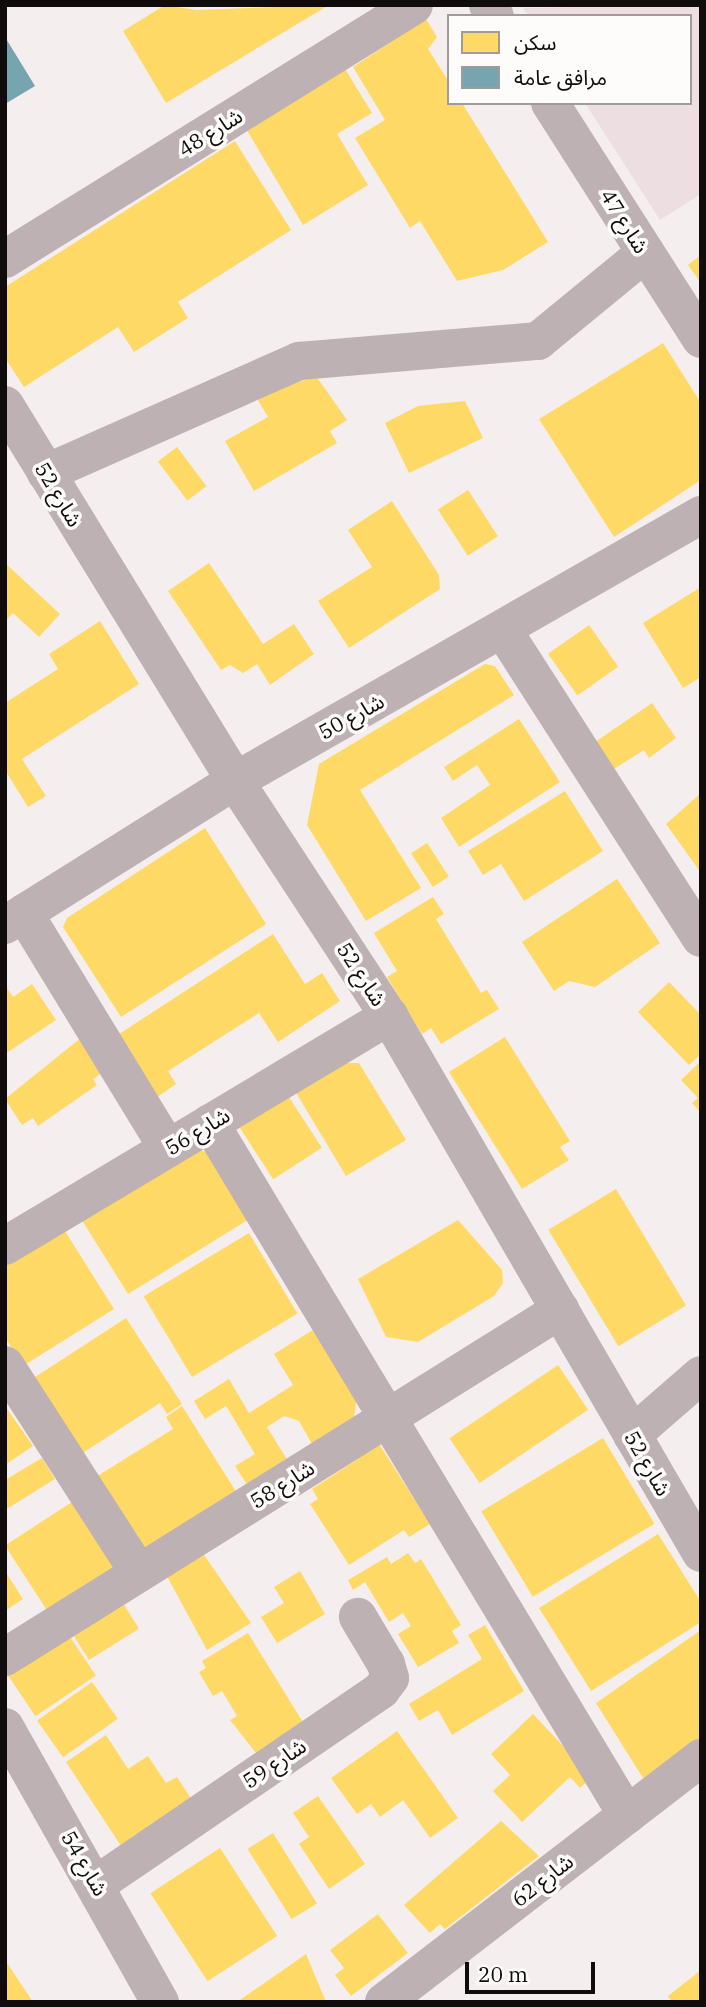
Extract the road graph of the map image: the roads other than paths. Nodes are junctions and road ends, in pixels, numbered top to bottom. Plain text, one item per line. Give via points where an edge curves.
1 (414, 5) edge
2 (551, 105) edge
3 (645, 253) junction
4 (5, 259) edge
5 (701, 339) edge
6 (5, 405) edge
7 (46, 473) junction
8 (701, 515) edge
9 (503, 630) junction
10 (235, 781) junction
11 (14, 919) edge
12 (701, 938) edge
13 (390, 1016) junction
14 (210, 1123) junction
15 (168, 1149) junction
16 (5, 1246) edge
17 (559, 1310) junction
18 (5, 1365) edge
19 (701, 1375) edge
20 (388, 1418) junction
21 (632, 1434) junction
22 (701, 1553) edge
23 (139, 1573) junction
24 (358, 1617) dead end
25 (5, 1657) edge
26 (5, 1727) edge
27 (701, 1758) edge
28 (627, 1815) junction
29 (97, 1884) junction
30 (160, 2002) edge
31 (384, 2002) edge

1 - 4 street, شارع 48
2 - 3 street, شارع 47
3 - 5 street, شارع 47
3 - 7 street via 538,341 299,361
6 - 7 street, شارع 52
7 - 10 street, شارع 52
8 - 9 street, شارع 50
9 - 10 street, شارع 50
9 - 12 street
10 - 11 street, شارع 50
10 - 13 street, شارع 52
11 - 15 street
13 - 14 street, شارع 56
13 - 17 street, شارع 52
14 - 15 street, شارع 56
14 - 20 street
15 - 16 street, شارع 56
17 - 20 street, شارع 58
17 - 21 street, شارع 52
18 - 23 street
19 - 21 street
20 - 23 street, شارع 58
20 - 28 street
21 - 22 street, شارع 52
23 - 25 street, شارع 58
24 - 29 street, شارع 59 via 386,1664 390,1678 381,1690
26 - 29 street, شارع 54
27 - 28 street, شارع 62
28 - 31 street, شارع 62
29 - 30 street, شارع 54

